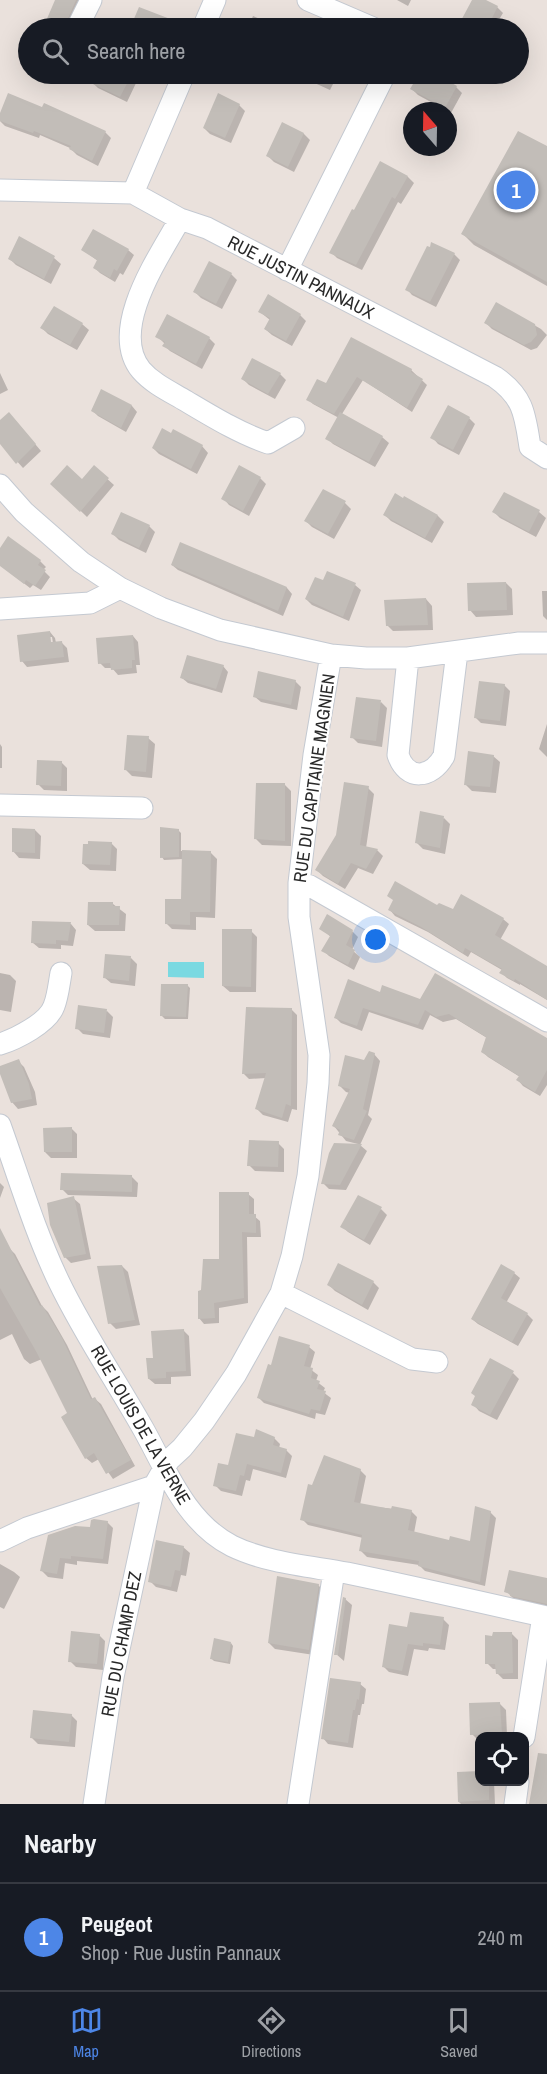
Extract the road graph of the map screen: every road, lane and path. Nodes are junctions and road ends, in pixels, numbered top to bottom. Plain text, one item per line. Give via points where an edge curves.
1 (91, 0) edge
2 (214, 0) edge
3 (308, 0) edge
4 (82, 18) edge
5 (206, 18) edge
6 (350, 18) edge
7 (180, 84) edge
8 (380, 84) edge
9 (0, 190) edge
10 (133, 193) junction
11 (180, 219) junction
12 (287, 270) junction
13 (294, 428) dead end
14 (547, 458) edge
15 (0, 484) edge
16 (120, 588) junction
17 (0, 609) edge
18 (547, 643) edge
19 (457, 652) junction
20 (331, 655) junction
21 (408, 657) junction
22 (0, 805) edge
23 (142, 808) dead end
24 (299, 883) junction
25 (61, 973) dead end
26 (547, 1021) edge
27 (0, 1044) edge
28 (0, 1125) edge
29 (281, 1293) junction
30 (437, 1362) dead end
31 (159, 1477) junction
32 (0, 1541) edge
33 (333, 1570) junction
34 (545, 1616) edge
35 (526, 1732) edge
36 (517, 1786) edge
37 (94, 1804) edge
38 (298, 1804) edge
39 (515, 1804) edge

1 - 4 street
2 - 5 street
3 - 6 street
7 - 10 street
8 - 12 street
9 - 10 street, RUE JUSTIN PANNAUX
10 - 11 street, RUE JUSTIN PANNAUX
11 - 12 street, RUE JUSTIN PANNAUX via 207,228
11 - 13 street via 134,306 130,338 139,368 157,384 244,435 268,443
12 - 14 street, RUE JUSTIN PANNAUX via 504,384 521,402 530,447
15 - 16 street via 48,533
16 - 17 street via 90,603
16 - 20 street via 161,609 220,630
18 - 19 street
19 - 21 street
19 - 21 street via 444,756 438,767 424,774 409,772 398,755
20 - 21 street
20 - 24 street, RUE DU CAPITAINE MAGNIEN via 314,754
22 - 23 street
24 - 26 street via 395,932
24 - 29 street, RUE DU CAPITAINE MAGNIEN via 299,917 319,1055 318,1083 308,1176
25 - 27 street via 54,1008 24,1034
28 - 31 street, RUE LOUIS DE LA VERNE via 60,1283 145,1431
29 - 30 street via 412,1359
29 - 31 street, RUE DU CAPITAINE MAGNIEN via 236,1374
31 - 32 street
31 - 33 street, RUE LOUIS DE LA VERNE via 220,1539 248,1552
31 - 37 street, RUE DU CHAMP DEZ via 113,1677
33 - 34 street, RUE LOUIS DE LA VERNE
33 - 38 street
34 - 35 street
36 - 39 street

